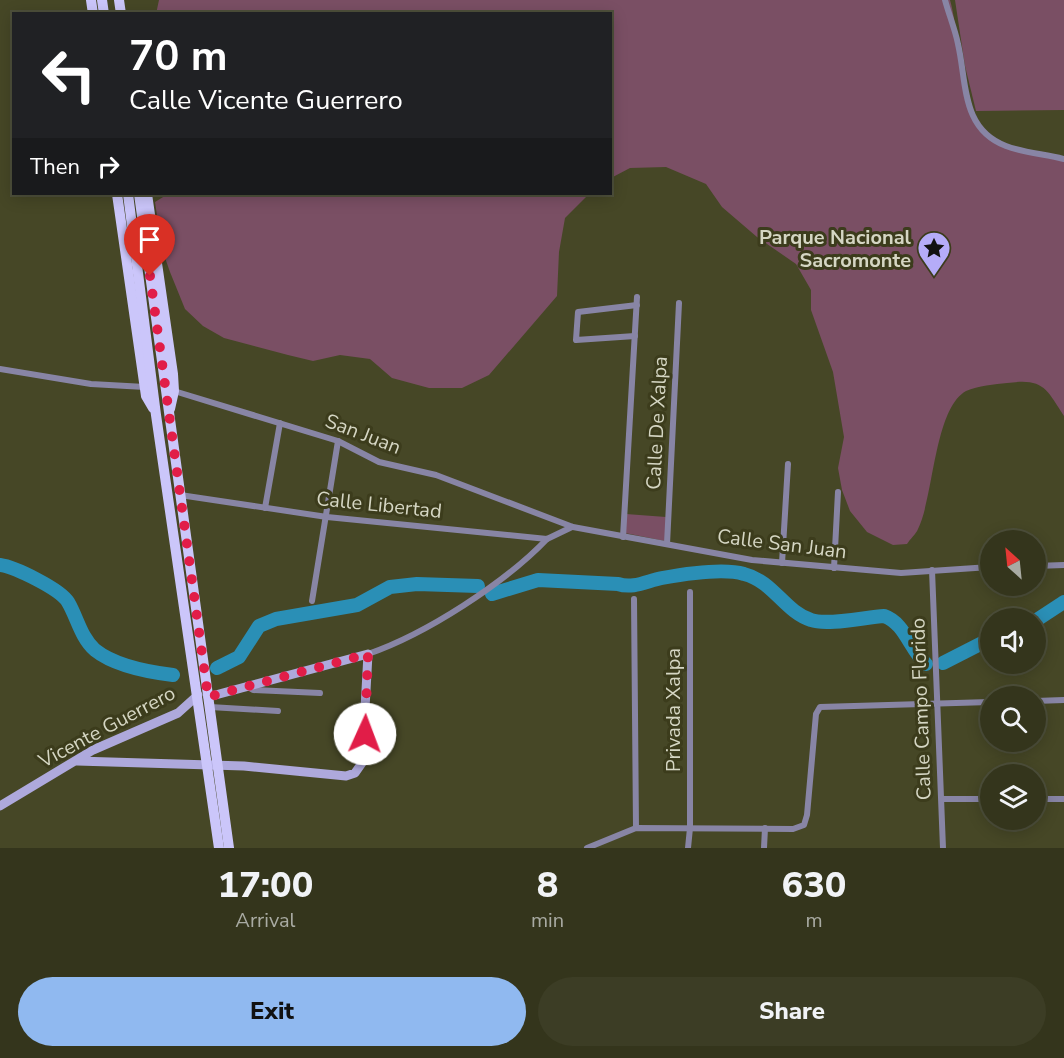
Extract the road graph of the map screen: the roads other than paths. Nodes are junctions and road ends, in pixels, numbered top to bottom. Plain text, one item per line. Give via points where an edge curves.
1 (945, 0) edge
2 (1064, 159) edge
3 (117, 195) edge
4 (129, 195) edge
5 (139, 195) edge
6 (147, 195) edge
7 (136, 209) junction
8 (637, 297) dead end
9 (679, 303) dead end
10 (637, 305) junction
11 (635, 336) junction
12 (0, 369) edge
13 (145, 387) junction
14 (174, 391) junction
15 (156, 415) junction
16 (168, 415) junction
17 (280, 423) junction
18 (338, 441) junction
19 (788, 464) dead end
20 (838, 492) dead end
21 (180, 495) junction
22 (265, 508) junction
23 (327, 517) junction
24 (573, 527) junction
25 (623, 537) junction
26 (547, 539) junction
27 (667, 544) junction
28 (782, 563) junction
29 (1064, 565) edge
30 (1046, 566) edge
31 (834, 568) junction
32 (980, 568) edge
33 (932, 570) junction
34 (690, 592) dead end
35 (634, 599) dead end
36 (312, 601) dead end
37 (368, 654) junction
38 (248, 687) junction
39 (320, 693) dead end
40 (206, 700) junction
41 (1064, 700) edge
42 (1046, 701) edge
43 (980, 702) edge
44 (938, 704) junction
45 (278, 711) dead end
46 (76, 761) junction
47 (980, 799) edge
48 (1046, 799) edge
49 (1064, 799) edge
50 (942, 800) junction
51 (0, 806) edge
52 (636, 828) junction
53 (690, 828) junction
54 (765, 828) junction
55 (219, 848) edge
56 (229, 848) edge
57 (588, 848) edge
58 (688, 848) edge
59 (764, 848) edge
60 (943, 848) edge

1 - 2 street via 958,44 969,111 976,125 1006,146
3 - 13 main road
4 - 7 main road
5 - 7 main road
6 - 14 main road
7 - 15 main road
7 - 16 main road
8 - 10 street
9 - 27 street, Calle De Xalpa
10 - 11 street
10 - 11 street via 578,312 576,340
11 - 25 street
12 - 13 street via 90,384
13 - 15 main road
14 - 16 main road
14 - 17 street, San Juan
15 - 40 main road
16 - 21 main road
17 - 18 street, San Juan
17 - 22 street
18 - 23 street
18 - 24 street, San Juan via 379,462 436,475
19 - 28 street
20 - 31 street
21 - 22 street, Calle Libertad
21 - 40 main road
22 - 23 street, Calle Libertad
23 - 26 street, Calle Libertad
23 - 36 street
24 - 25 street, Calle San Juan
24 - 26 street
25 - 27 street, Calle San Juan
26 - 37 street via 517,567 451,612 391,646
27 - 28 street, Calle San Juan
28 - 31 street, Calle San Juan
29 - 30 street
31 - 33 street, Calle San Juan via 901,573
32 - 33 street, Calle San Juan
33 - 44 street, Calle Campo Florido
34 - 53 street, Privada Xalpa
35 - 52 street
37 - 38 street
37 - 46 street via 364,754 355,773 345,776 244,766
38 - 39 street
38 - 40 street
40 - 45 street
40 - 46 street, Vicente Guerrero
40 - 55 main road
40 - 56 main road
41 - 42 street
43 - 44 street
44 - 50 street, Calle Campo Florido
44 - 54 street via 818,708 804,825 793,829
46 - 51 street, Vicente Guerrero
47 - 50 street
48 - 49 street
50 - 60 street, Calle Campo Florido
52 - 53 street
52 - 57 street
53 - 54 street
53 - 58 street, Privada Xalpa
54 - 59 street

